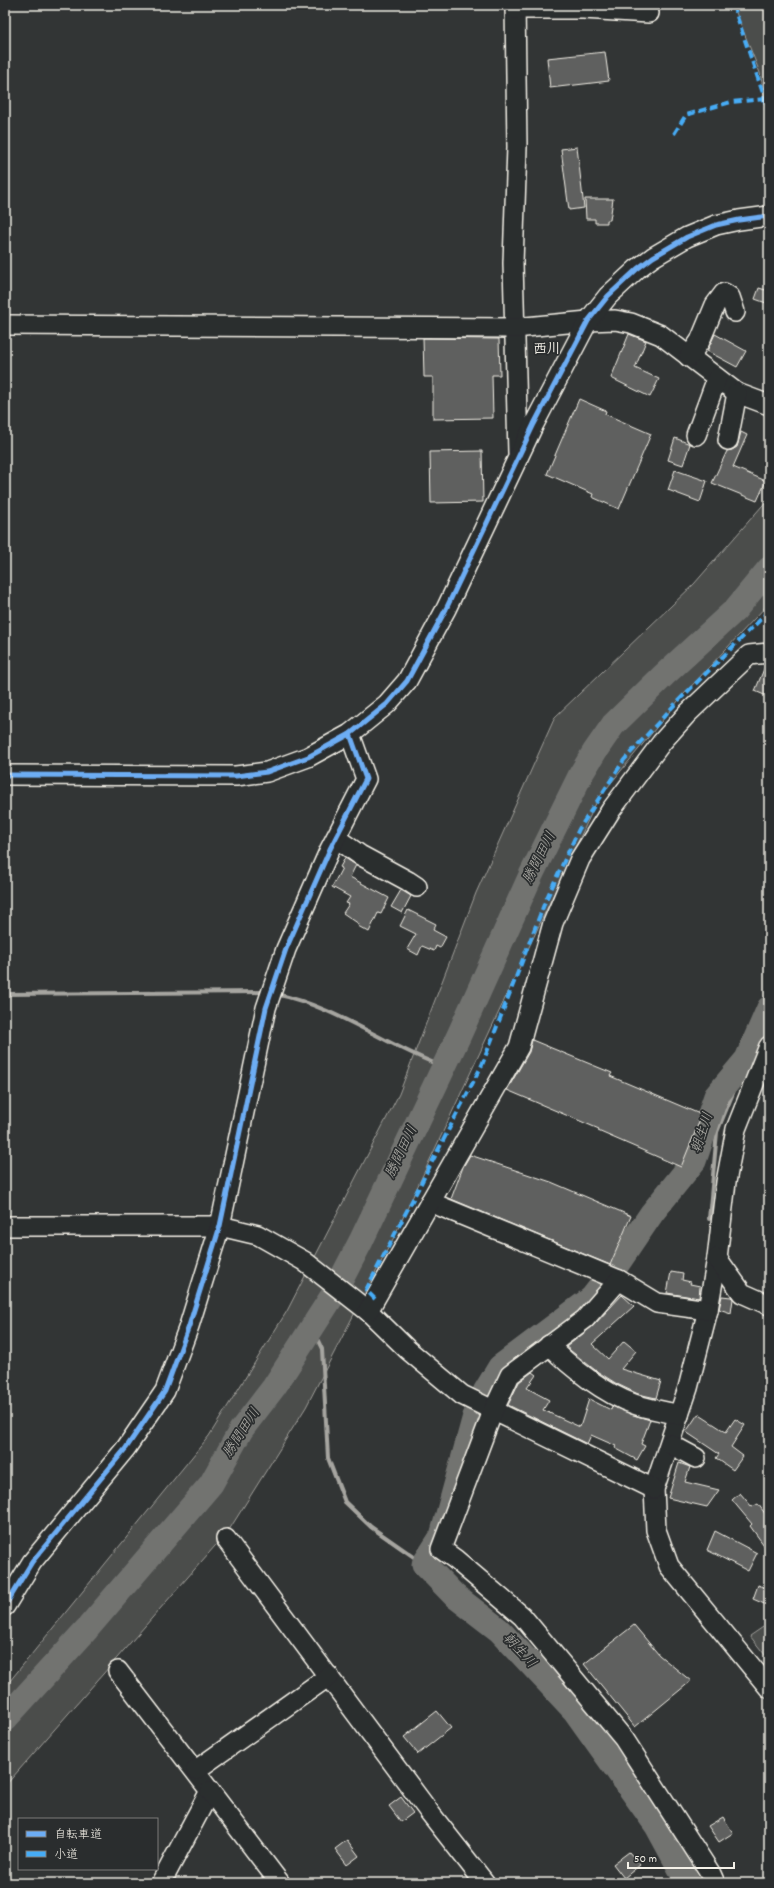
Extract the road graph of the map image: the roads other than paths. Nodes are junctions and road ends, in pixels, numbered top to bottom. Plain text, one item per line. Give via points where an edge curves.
1 (515, 7) edge
2 (649, 13) dead end
3 (769, 216) edge
4 (735, 312) dead end
5 (588, 321) junction
6 (5, 324) edge
7 (515, 328) junction
8 (689, 357) junction
9 (717, 378) junction
10 (737, 393) junction
11 (769, 405) edge
12 (696, 435) dead end
13 (728, 440) dead end
14 (518, 459) junction
15 (769, 653) edge
16 (350, 734) junction
17 (5, 775) edge
18 (336, 838) junction
19 (417, 887) dead end
20 (767, 1058) edge
21 (430, 1202) junction
22 (5, 1226) edge
23 (220, 1226) junction
24 (717, 1258) junction
25 (619, 1280) junction
26 (769, 1305) edge
27 (708, 1310) junction
28 (368, 1311) junction
29 (549, 1345) junction
30 (493, 1411) junction
31 (679, 1415) junction
32 (670, 1444) junction
33 (696, 1458) dead end
34 (654, 1489) junction
35 (226, 1539) dead end
36 (5, 1606) edge
37 (118, 1671) dead end
38 (329, 1676) junction
39 (769, 1688) edge
40 (196, 1770) junction
41 (210, 1791) junction
42 (162, 1883) edge
43 (280, 1883) edge
44 (485, 1883) edge
45 (715, 1883) edge

1 - 2 street
1 - 7 street
3 - 5 street via 716,225 653,257 608,296
4 - 8 street via 730,297 724,293 715,305 700,341
5 - 7 street
5 - 8 street via 615,320 631,323 661,335
5 - 14 street
6 - 7 street
7 - 14 street
8 - 9 street
9 - 10 street
9 - 12 street
10 - 11 street
10 - 13 street
14 - 16 street via 449,602 407,681 387,704
15 - 21 street via 749,655 688,712 611,810 580,859 553,923 519,1047
16 - 17 street via 308,757 267,772 236,776
16 - 18 street via 366,779
18 - 19 street via 360,855
18 - 23 street via 286,949 266,1008
20 - 24 street via 736,1128 726,1182
21 - 25 street
21 - 28 street
22 - 23 street
23 - 28 street via 258,1235 304,1261
23 - 36 street via 190,1326 165,1391 126,1448 32,1562
24 - 26 street via 742,1293
24 - 27 street
25 - 27 street via 657,1304
25 - 29 street via 585,1319
27 - 31 street
28 - 30 street via 408,1350 462,1395
29 - 30 street via 510,1375
29 - 31 street via 601,1388 635,1404
30 - 34 street
30 - 45 street via 441,1549 522,1616 624,1739
31 - 32 street
32 - 33 street
32 - 34 street
34 - 39 street via 656,1530 669,1566
35 - 38 street
37 - 40 street
38 - 40 street
38 - 44 street
40 - 41 street
41 - 42 street
41 - 43 street

